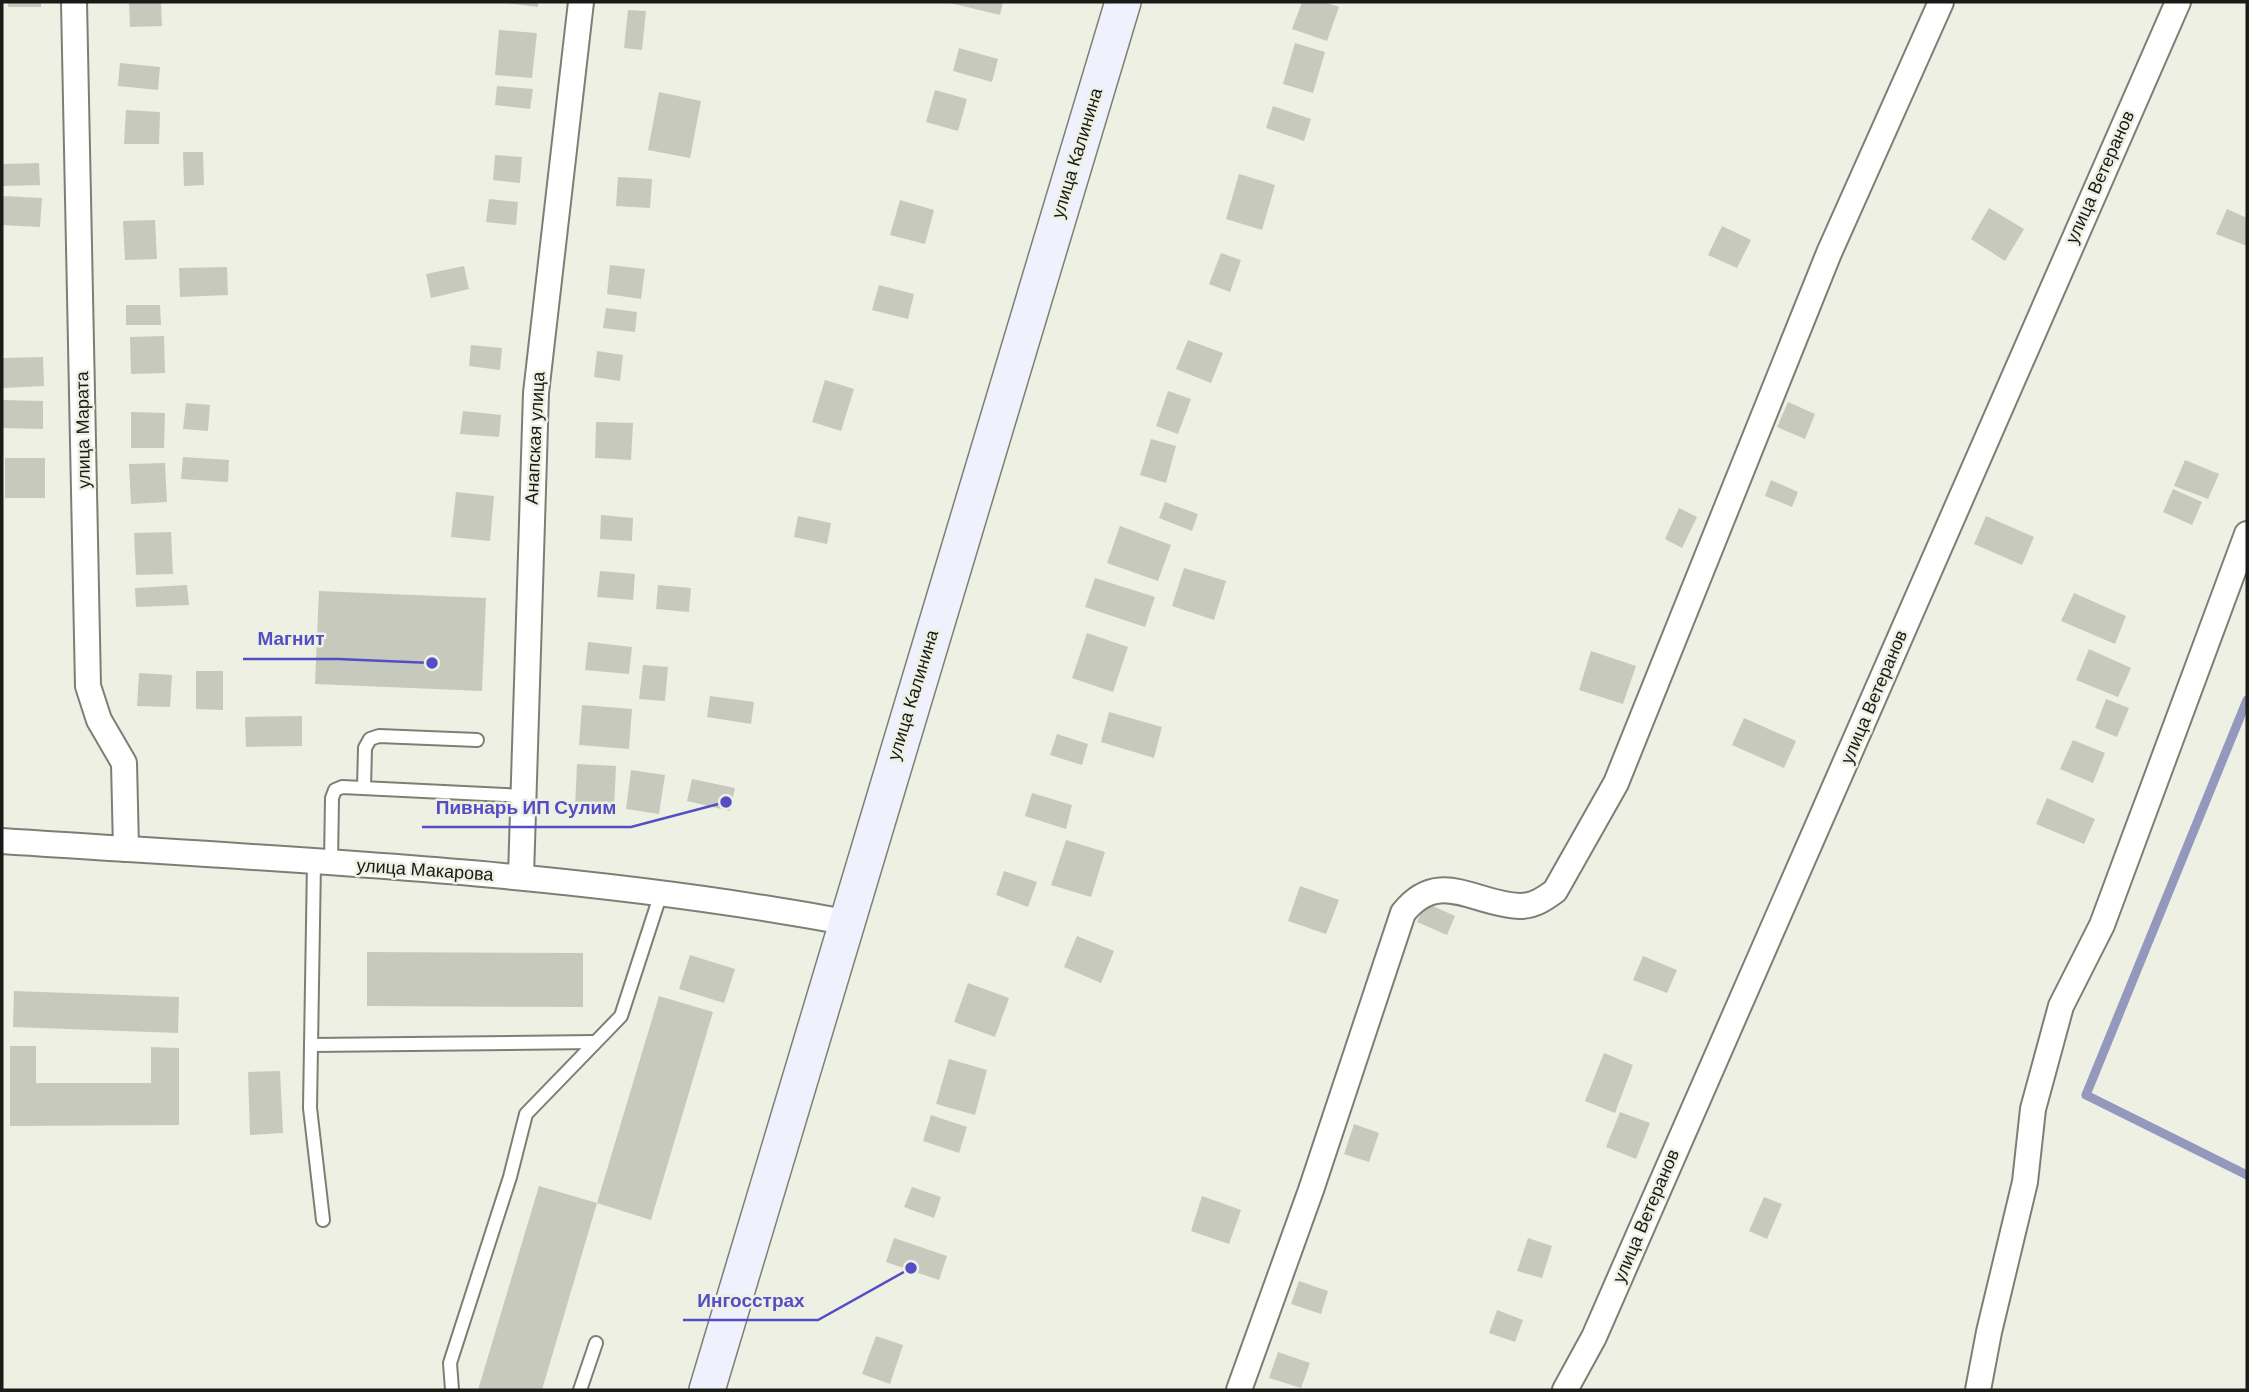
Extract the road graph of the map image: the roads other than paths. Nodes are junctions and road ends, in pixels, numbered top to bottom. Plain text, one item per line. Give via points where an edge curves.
1 (74, 2) edge
2 (581, 2) edge
3 (1123, 2) edge
4 (1941, 2) edge
5 (2178, 2) edge
6 (2247, 534) edge
7 (477, 740) dead end
8 (364, 788) junction
9 (523, 796) junction
10 (2, 841) edge
11 (125, 849) junction
12 (322, 863) junction
13 (521, 876) junction
14 (661, 893) junction
15 (845, 922) junction
16 (595, 1042) junction
17 (311, 1045) junction
18 (323, 1220) dead end
19 (596, 1343) dead end
20 (452, 1390) edge
21 (579, 1390) edge
22 (707, 1390) edge
23 (1239, 1390) edge
24 (1565, 1390) edge
25 (1978, 1390) edge

1 - 11 street, улица Марата via 88,686 92,705 124,763
2 - 9 street, Анапская улица via 536,393
3 - 15 main road, улица Калинина
4 - 23 street via 1829,253 1616,783 1555,891 1520,906 1450,890 1429,892 1415,898 1403,913
5 - 24 street, улица Ветеранов via 1594,1337
6 - 25 street via 2102,925 2061,1006 2033,1110 2025,1181
7 - 8 lane via 370,739 365,748
8 - 9 lane
8 - 12 lane via 335,790
9 - 13 street, Анапская улица
10 - 11 street, улица Макарова
11 - 12 street, улица Макарова
12 - 13 street, улица Макарова
12 - 17 lane
13 - 14 street, улица Макарова
14 - 15 street, улица Макарова
14 - 16 lane via 621,1016
15 - 22 main road, улица Калинина
16 - 17 lane
16 - 20 lane via 526,1114 450,1363
17 - 18 lane via 310,1108
19 - 21 lane

